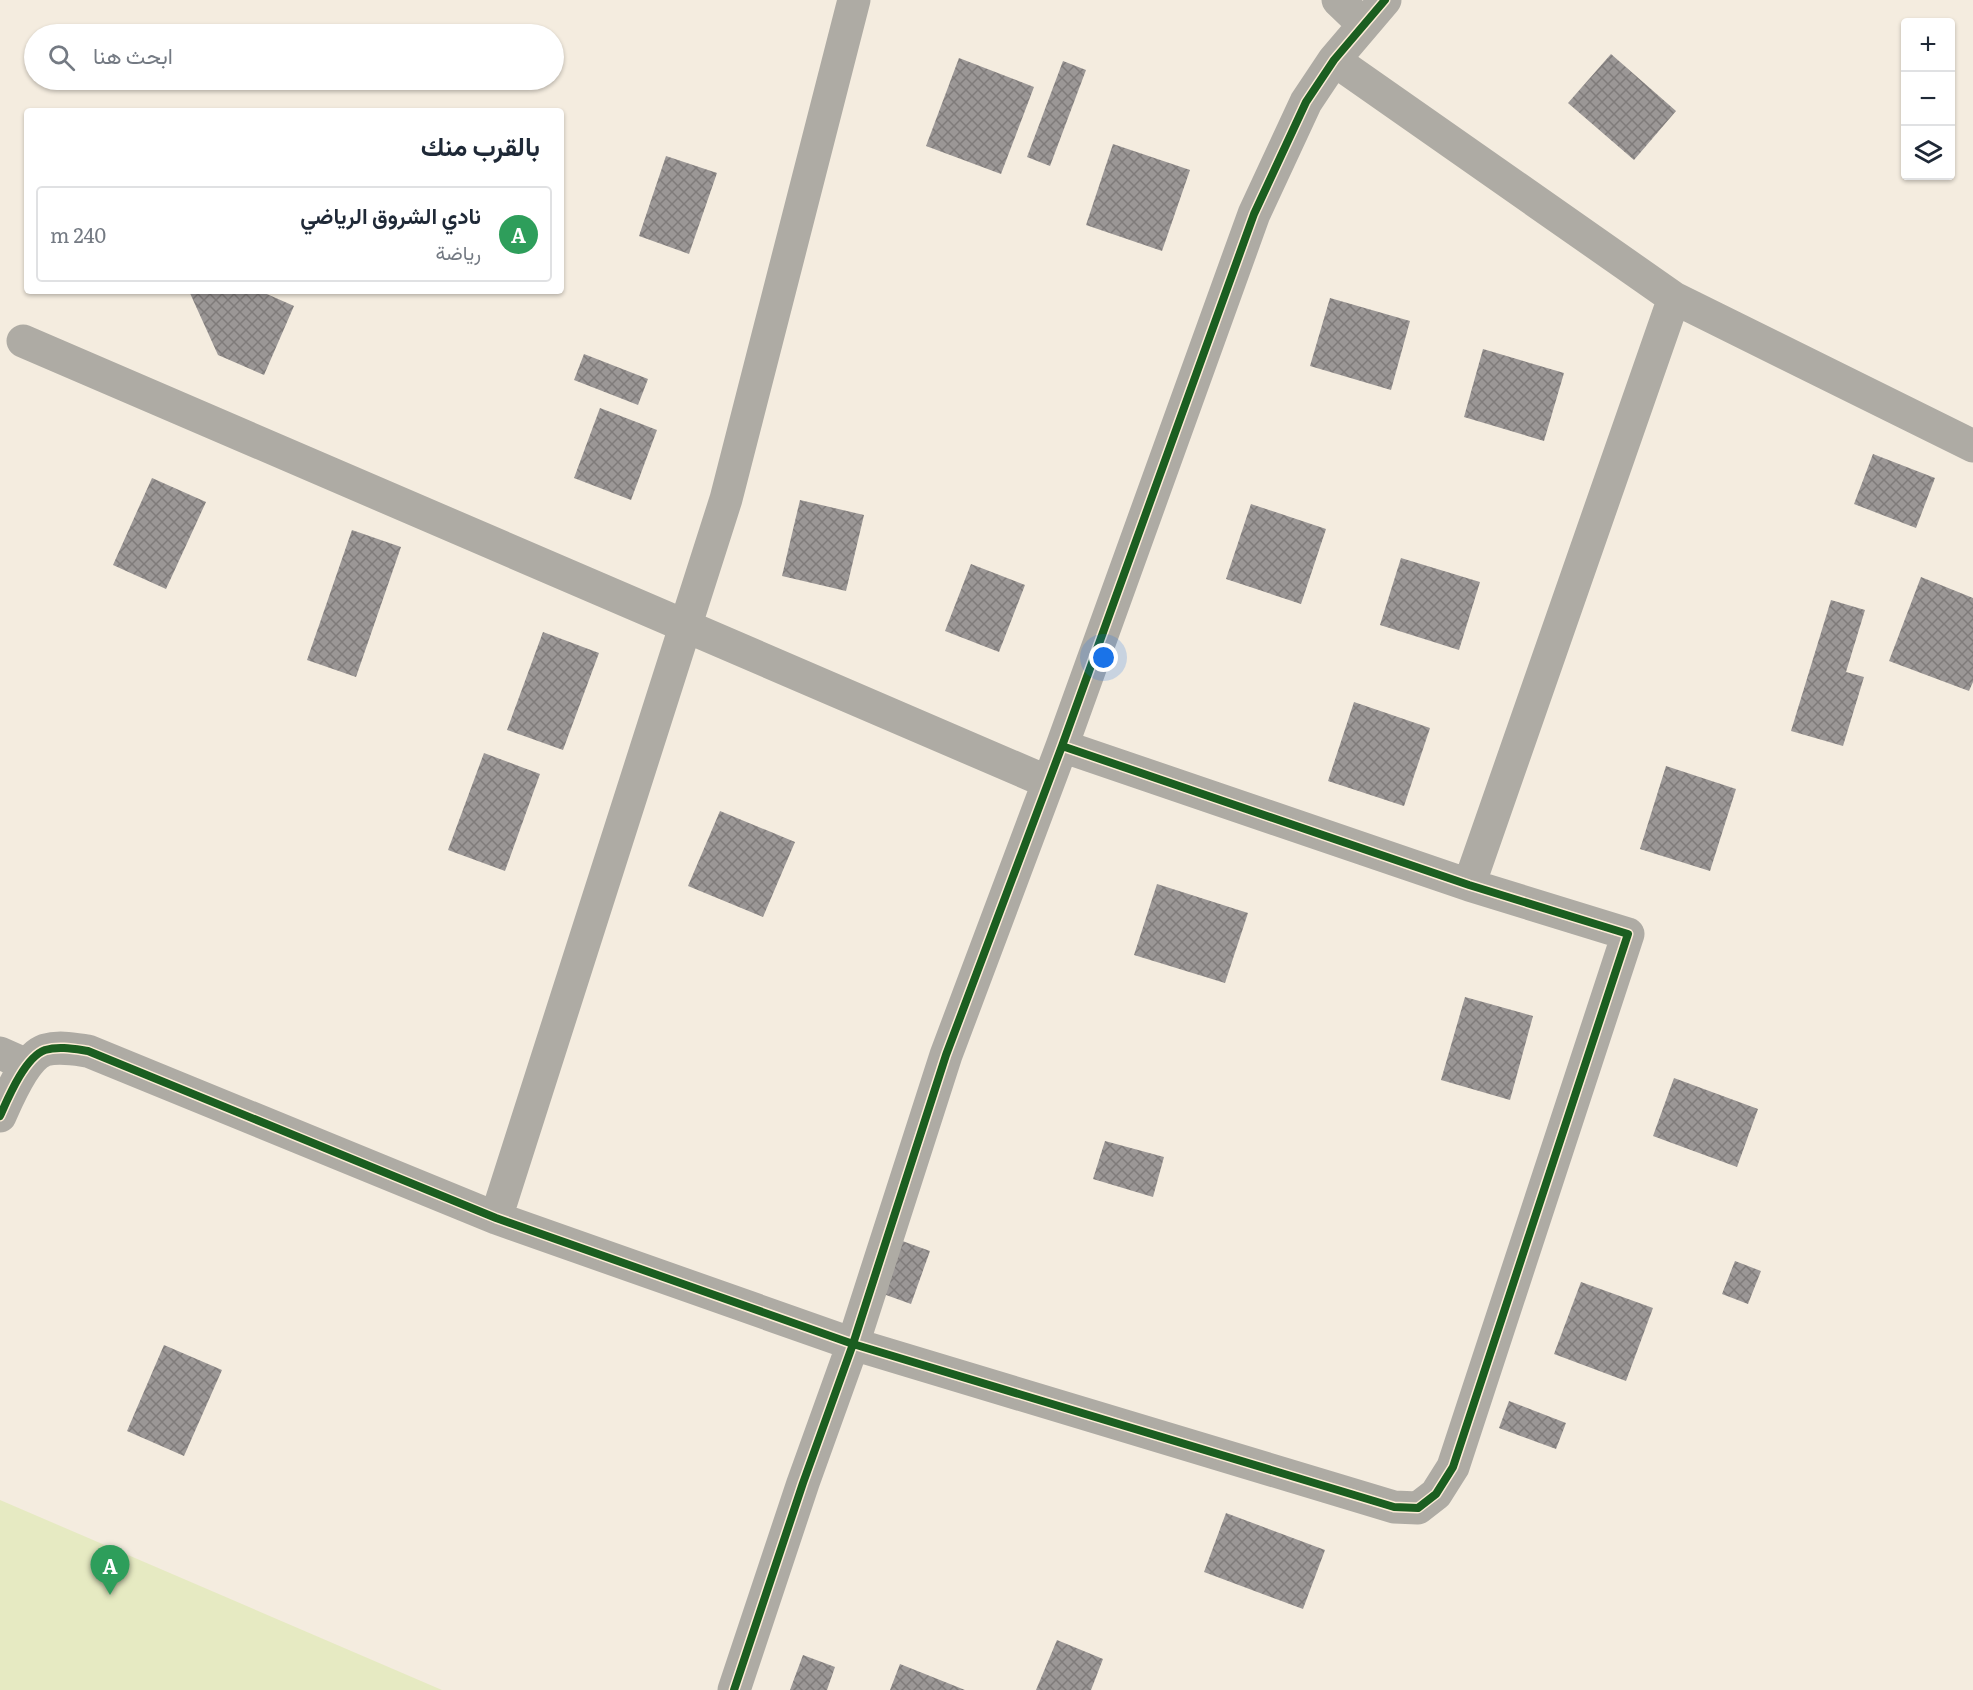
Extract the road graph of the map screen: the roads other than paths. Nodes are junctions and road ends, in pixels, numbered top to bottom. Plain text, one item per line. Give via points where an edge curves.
1 (854, 0) edge
2 (1338, 0) edge
3 (1385, 0) edge
4 (1363, 24) junction
5 (1334, 60) junction
6 (1674, 298) junction
7 (23, 341) dead end
8 (1973, 446) edge
9 (686, 624) junction
10 (1062, 746) junction
11 (1048, 782) junction
12 (1470, 885) junction
13 (14, 1059) edge
14 (0, 1116) edge
15 (496, 1218) junction
16 (853, 1344) junction
17 (734, 1690) edge

1 - 9 street via 726,499
2 - 4 street
3 - 4 street
4 - 5 street
5 - 6 street
5 - 10 street via 1306,102 1254,214
6 - 8 street
6 - 12 street
7 - 9 street
9 - 11 street
9 - 15 street
10 - 11 street
10 - 12 street
11 - 16 street via 946,1055
12 - 16 street via 1628,934 1453,1467 1436,1494 1418,1508 1394,1507
13 - 14 street via 11,1089
13 - 15 street via 43,1050 88,1051
15 - 16 street
16 - 17 street

